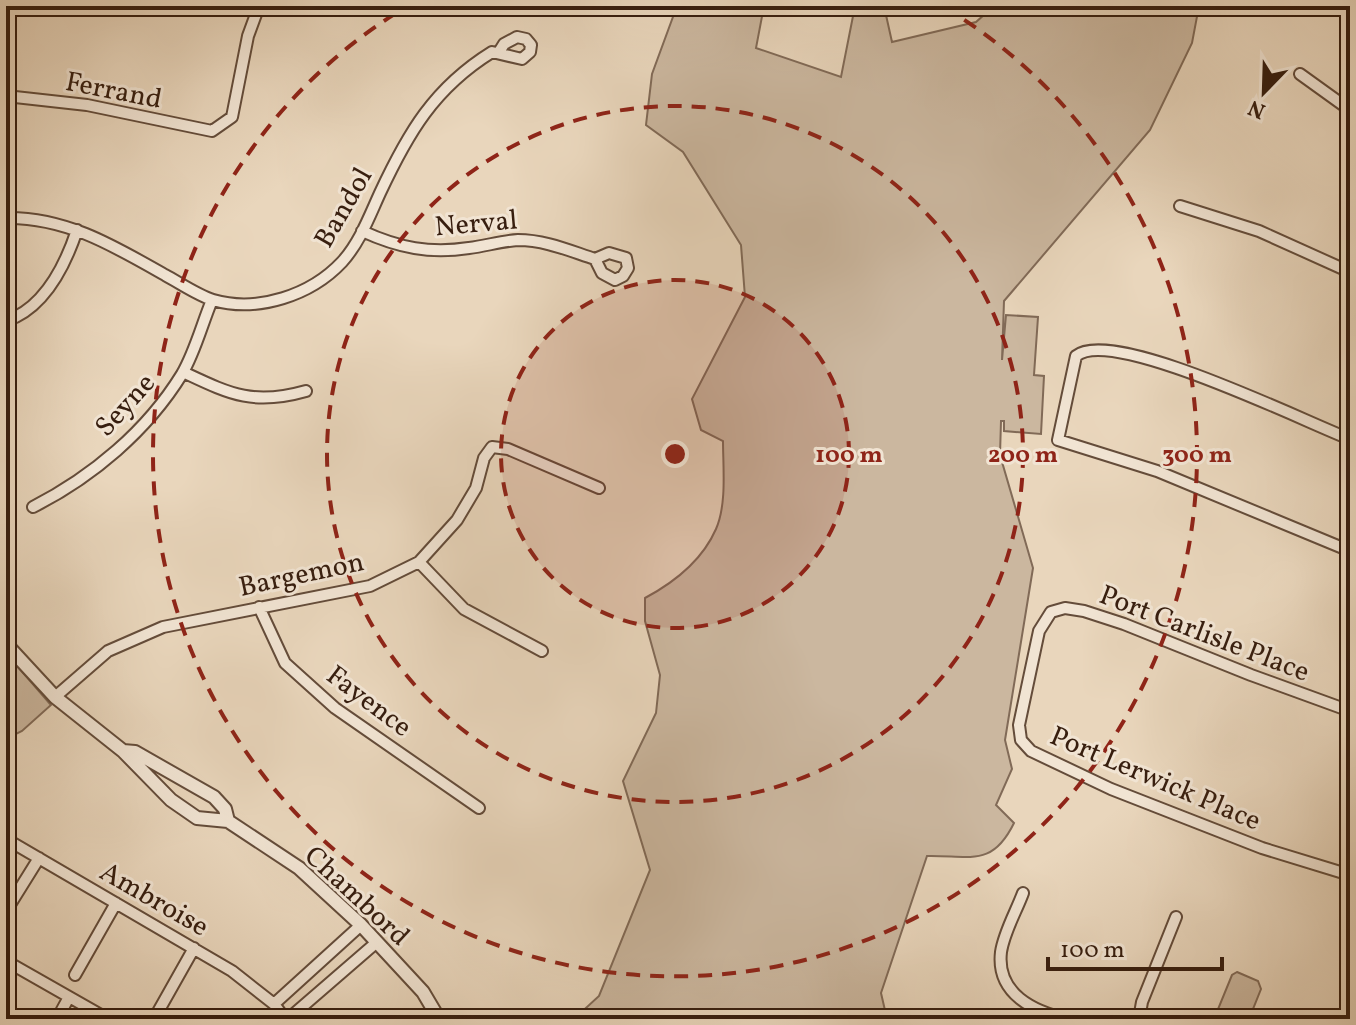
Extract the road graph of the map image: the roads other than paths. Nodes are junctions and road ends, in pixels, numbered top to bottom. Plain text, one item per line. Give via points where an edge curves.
1 (259, 6) edge
2 (499, 52) dead end
3 (1300, 74) dead end
4 (6, 96) edge
5 (1350, 110) edge
6 (1180, 206) dead end
7 (6, 218) edge
8 (77, 230) junction
9 (362, 231) junction
10 (595, 259) dead end
11 (1350, 272) edge
12 (212, 300) junction
13 (6, 321) edge
14 (183, 372) junction
15 (306, 391) dead end
16 (1350, 439) edge
17 (599, 488) dead end
18 (33, 507) dead end
19 (1350, 551) edge
20 (419, 562) junction
21 (259, 607) junction
22 (6, 644) edge
23 (542, 651) dead end
24 (1032, 665) joint
25 (55, 697) junction
26 (1350, 711) edge
27 (123, 751) junction
28 (181, 777) junction
29 (169, 797) junction
30 (479, 808) dead end
31 (226, 815) junction
32 (6, 839) edge
33 (39, 858) junction
34 (1350, 875) edge
35 (1023, 893) dead end
36 (116, 903) junction
37 (6, 911) edge
38 (1176, 917) dead end
39 (361, 925) junction
40 (377, 942) junction
41 (194, 948) junction
42 (6, 961) edge
43 (75, 975) dead end
44 (69, 997) junction
45 (274, 1004) junction
46 (57, 1019) edge
47 (108, 1019) edge
48 (154, 1019) edge
49 (286, 1019) edge
50 (439, 1019) edge
51 (1068, 1019) edge
52 (1139, 1019) edge

1 - 4 street, Ferrand via 232,117 212,131 87,105
2 - 9 street, Bandol via 466,68 445,87 399,155
3 - 5 street
6 - 11 street via 1259,231
7 - 8 street, Bandol
8 - 12 street, Bandol via 115,245
8 - 13 street via 55,281 36,302
9 - 10 street, Nerval via 418,251 529,241
9 - 12 street, Bandol via 337,267 303,291 257,303
12 - 14 street, Seyne
14 - 15 street via 255,399
14 - 18 street, Seyne via 131,437 65,491
16 - 19 street via 1200,375 1104,350 1085,350 1072,364 1058,440 1157,471
17 - 20 street, Bargemon via 492,447 457,520
20 - 21 street, Bargemon via 370,586
20 - 23 street via 464,609
21 - 25 street, Bargemon via 163,627 108,651
21 - 30 street, Fayence via 285,663 335,708
22 - 25 street, Chambord
24 - 26 street, Port Carlisle Place via 1043,622 1051,612 1065,608 1124,624
24 - 34 street, Port Lerwick Place via 1019,725 1021,740 1031,751 1186,820
25 - 27 street, Chambord
27 - 28 street, Chambord
27 - 29 street, Chambord
28 - 29 street
28 - 31 street, Chambord via 214,797
29 - 31 street, Chambord via 197,818
31 - 39 street, Chambord via 299,868
32 - 33 street, Ambroise
33 - 36 street, Ambroise
33 - 37 street
35 - 51 street via 1001,952 1004,977 1029,1007
36 - 41 street, Ambroise
36 - 43 street
38 - 52 street
39 - 40 street, Chambord
39 - 45 street
40 - 49 street, Ambroise
40 - 50 street, Chambord via 423,992
41 - 45 street, Ambroise
41 - 48 street
42 - 44 street
44 - 46 street
44 - 47 street
45 - 49 street, Ambroise

